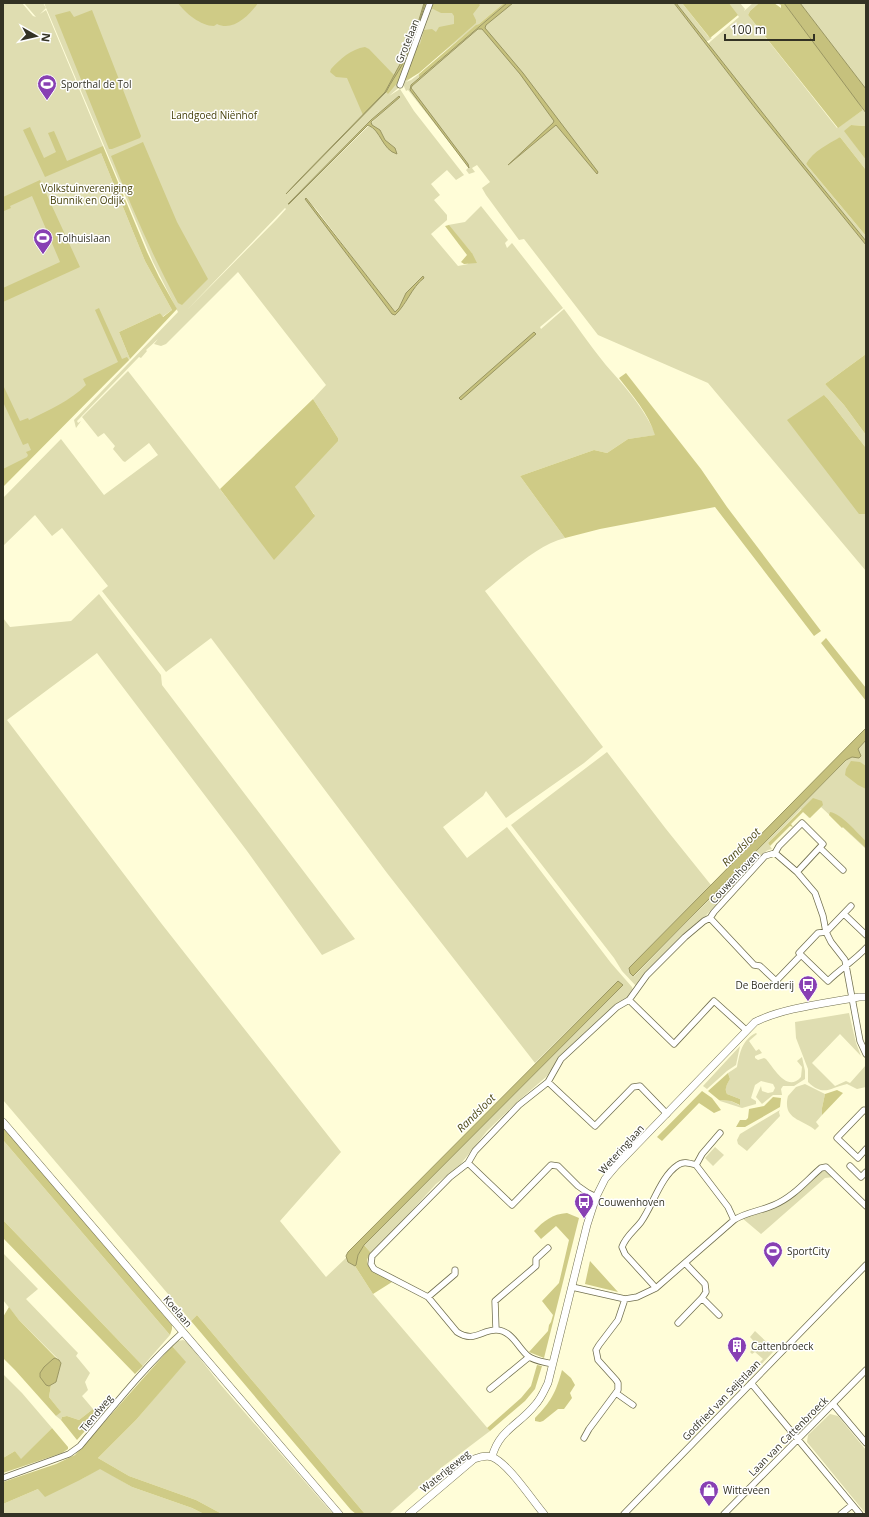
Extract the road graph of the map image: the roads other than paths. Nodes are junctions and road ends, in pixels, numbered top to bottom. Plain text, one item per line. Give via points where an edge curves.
1 (430, 3) edge
2 (400, 85) dead end
3 (820, 848) junction
4 (775, 852) junction
5 (843, 870) dead end
6 (797, 872) junction
7 (851, 906) dead end
8 (844, 914) junction
9 (710, 918) junction
10 (826, 932) junction
11 (866, 935) edge
12 (866, 948) edge
13 (801, 955) junction
14 (847, 966) junction
15 (866, 993) edge
16 (859, 998) edge
17 (629, 1000) junction
18 (746, 1030) junction
19 (866, 1054) edge
20 (548, 1082) junction
21 (866, 1111) edge
22 (667, 1114) junction
23 (3, 1122) edge
24 (720, 1133) dead end
25 (866, 1149) edge
26 (468, 1163) junction
27 (696, 1164) junction
28 (850, 1166) dead end
29 (866, 1172) edge
30 (596, 1197) junction
31 (866, 1206) edge
32 (734, 1220) junction
33 (548, 1248) dead end
34 (685, 1263) junction
35 (866, 1265) edge
36 (456, 1270) dead end
37 (572, 1287) junction
38 (656, 1288) junction
39 (428, 1297) junction
40 (702, 1298) junction
41 (625, 1299) junction
42 (719, 1315) dead end
43 (678, 1323) dead end
44 (496, 1330) junction
45 (183, 1332) junction
46 (529, 1357) junction
47 (552, 1364) junction
48 (866, 1370) edge
49 (750, 1383) junction
50 (490, 1389) dead end
51 (616, 1393) junction
52 (833, 1404) junction
53 (633, 1405) dead end
54 (584, 1438) dead end
55 (797, 1439) junction
56 (866, 1443) edge
57 (492, 1457) junction
58 (3, 1478) edge
59 (852, 1505) junction
60 (339, 1514) edge
61 (409, 1514) edge
62 (544, 1514) edge
63 (624, 1514) edge
64 (724, 1514) edge
65 (841, 1514) edge
66 (860, 1514) edge

1 - 2 street, Grotelaan
3 - 4 street, Couwenhoven via 824,844 802,823
3 - 5 street, Couwenhoven
3 - 6 street
4 - 6 street, Couwenhoven
4 - 9 street, Couwenhoven via 765,856
6 - 10 street, Couwenhoven via 815,893 824,916
7 - 8 street
8 - 10 street
8 - 11 street
9 - 13 street, Couwenhoven via 754,965 760,966 776,981
9 - 17 street, Couwenhoven via 685,937 647,975
10 - 13 street via 818,933 799,953
10 - 14 street, Couwenhoven via 842,954
12 - 14 street
13 - 14 street via 828,981
14 - 16 street, Couwenhoven
15 - 16 street, Weteringlaan
16 - 18 street, Weteringlaan via 767,1016
16 - 19 street, Couwenhoven via 860,1041
17 - 18 street via 674,1044 714,1001
17 - 20 street, Couwenhoven via 617,1007 561,1059
18 - 22 street, Weteringlaan
20 - 22 street via 595,1126 636,1086 640,1086
20 - 26 street, Couwenhoven via 519,1105 475,1151
21 - 25 street via 864,1110 837,1138 858,1158
22 - 30 street, Weteringlaan via 616,1166 605,1179
23 - 45 street, Koelaan
24 - 27 street
26 - 30 street via 512,1205 551,1165 558,1166
26 - 39 street, Couwenhoven via 450,1177 372,1256 371,1264 374,1269
27 - 32 street via 728,1207
27 - 38 street via 679,1164 669,1173 640,1224 625,1239 622,1247 625,1254
28 - 29 street via 862,1176
30 - 37 street, Weteringlaan
31 - 32 street via 826,1167 821,1168 784,1200
32 - 34 street
33 - 44 street via 536,1259 536,1266 495,1301
34 - 38 street
34 - 40 street via 705,1284 706,1292
35 - 49 street, Godfried van Seijstlaan
36 - 39 street via 455,1274
37 - 41 street
37 - 47 street, Weteringlaan
38 - 41 street via 646,1294
39 - 44 street, Couwenhoven via 462,1336
40 - 42 street
40 - 43 street
41 - 51 street via 618,1320 596,1350 598,1360 618,1383
44 - 46 street via 509,1333
45 - 58 street, Tiendweg via 135,1381 80,1446 69,1454
45 - 60 street, Koelaan
46 - 47 street
46 - 50 street
47 - 57 street, Weteringlaan via 548,1383 541,1398 501,1437
48 - 52 street, Laan van Cattenbroeck
49 - 55 street
49 - 63 street, Godfried van Seijstlaan
51 - 53 street
51 - 54 street
52 - 55 street, Laan van Cattenbroeck
52 - 56 street
55 - 59 street
55 - 64 street, Laan van Cattenbroeck
57 - 61 street, Waterigeweg via 482,1456 474,1459
57 - 62 street via 504,1465
59 - 65 street
59 - 66 street

